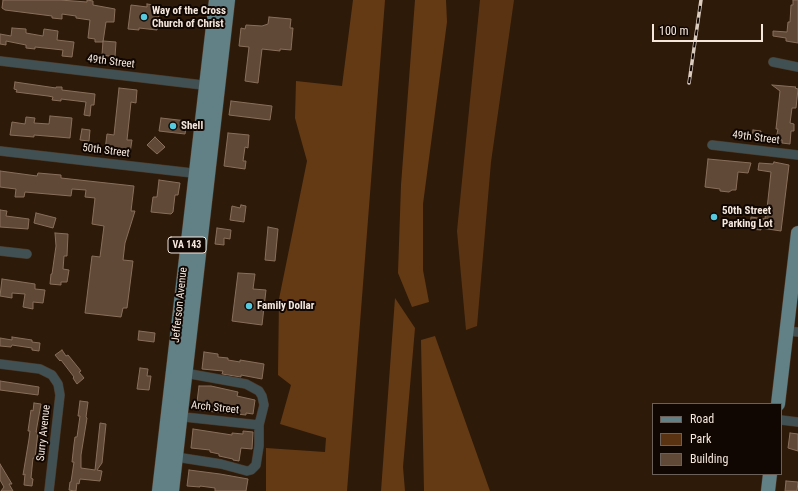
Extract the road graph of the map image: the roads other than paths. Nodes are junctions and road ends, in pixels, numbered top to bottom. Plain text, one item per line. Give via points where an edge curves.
1 (216, 0) edge
2 (228, 0) edge
3 (0, 62) edge
4 (772, 62) dead end
5 (798, 67) edge
6 (212, 86) junction
7 (712, 145) dead end
8 (0, 151) edge
9 (798, 155) edge
10 (202, 174) junction
11 (798, 233) edge
12 (0, 251) edge
13 (27, 254) dead end
14 (792, 332) edge
15 (0, 364) edge
16 (185, 373) junction
17 (778, 403) edge
18 (174, 416) junction
19 (782, 420) edge
20 (798, 422) edge
21 (259, 425) junction
22 (176, 457) junction
23 (770, 475) edge
24 (49, 491) edge
25 (159, 491) edge
26 (172, 491) edge
27 (768, 491) edge

1 - 6 main road, Jefferson Avenue / VA 143
2 - 6 main road, Jefferson Avenue / VA 143
3 - 6 street, 49th Street
4 - 5 street
6 - 10 main road, Jefferson Avenue / VA 143
7 - 9 street, 49th Street
8 - 10 street, 50th Street
10 - 16 main road, Jefferson Avenue / VA 143
10 - 18 main road, Jefferson Avenue / VA 143
11 - 14 main road
12 - 13 street
14 - 17 main road
15 - 24 street, Surry Avenue via 40,369 47,372 58,384 60,395
16 - 18 main road, Jefferson Avenue / VA 143
16 - 21 street via 246,384 259,391 264,405
18 - 21 street, Arch Street
18 - 22 main road, Jefferson Avenue / VA 143
18 - 25 main road, Jefferson Avenue / VA 143
19 - 20 street
21 - 22 street via 260,446 256,465 251,470
22 - 26 main road, Jefferson Avenue / VA 143
23 - 27 main road

